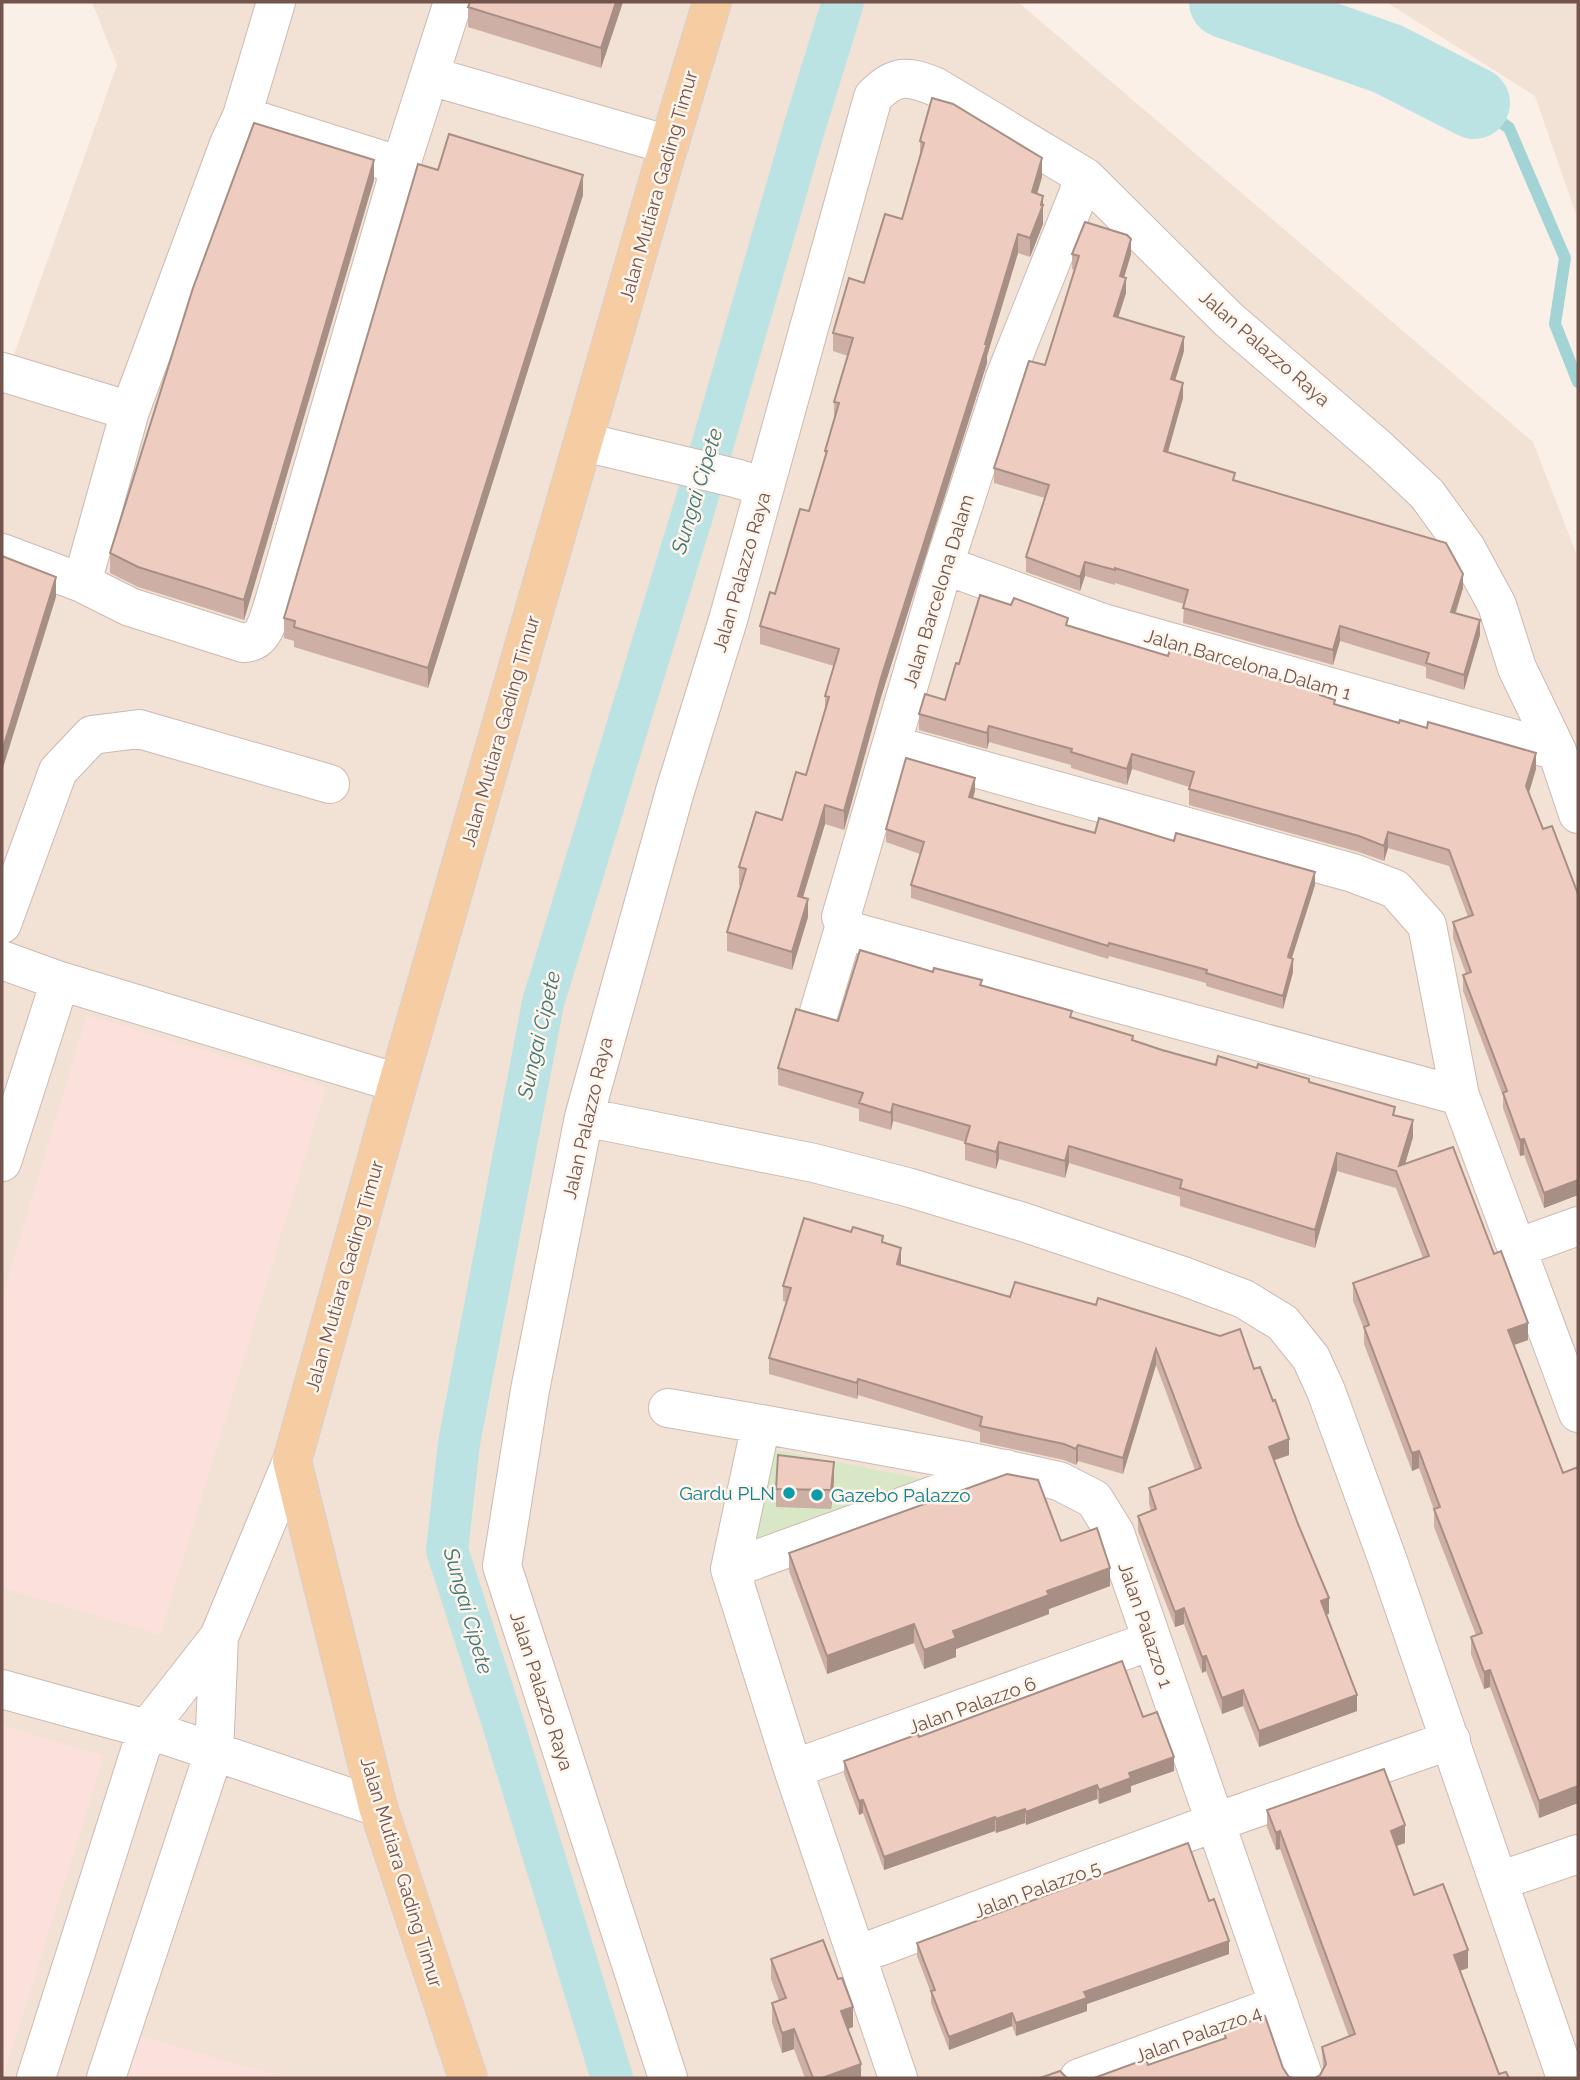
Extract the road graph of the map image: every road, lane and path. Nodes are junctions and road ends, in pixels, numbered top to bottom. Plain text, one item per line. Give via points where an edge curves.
1 (276, 2) edge
2 (453, 2) edge
3 (712, 2) edge
4 (430, 76) junction
5 (242, 116) junction
6 (669, 145) junction
7 (401, 166) junction
8 (1085, 177) junction
9 (2, 372) edge
10 (130, 411) junction
11 (583, 442) junction
12 (750, 482) junction
13 (2, 553) edge
14 (944, 565) junction
15 (82, 583) junction
16 (892, 745) junction
17 (1557, 751) junction
18 (330, 785) dead end
19 (1578, 814) edge
20 (2, 925) edge
21 (845, 925) junction
22 (2, 960) edge
23 (60, 981) junction
24 (819, 1012) edge
25 (398, 1083) junction
26 (1460, 1096) junction
27 (584, 1117) junction
28 (2, 1162) edge
29 (1578, 1226) edge
30 (1517, 1248) junction
31 (668, 1408) dead end
32 (1578, 1413) edge
33 (761, 1424) junction
34 (292, 1461) junction
35 (1006, 1469) junction
36 (730, 1569) junction
37 (219, 1637) junction
38 (1151, 1642) junction
39 (2, 1689) edge
40 (147, 1729) junction
41 (1451, 1740) junction
42 (214, 1752) junction
43 (793, 1769) junction
44 (378, 1808) junction
45 (1216, 1822) junction
46 (1578, 1854) edge
47 (1499, 1881) junction
48 (857, 1955) junction
49 (1279, 2005) junction
50 (36, 2078) edge
51 (106, 2078) edge
52 (468, 2078) edge
53 (668, 2078) edge
54 (898, 2078) edge
55 (1079, 2078) edge
56 (1304, 2078) edge
57 (1566, 2078) edge

1 - 5 street
2 - 4 street
3 - 6 main road, Jalan Mutiara Gading Timur
4 - 6 street
4 - 7 street
5 - 7 street
5 - 10 street
6 - 11 main road, Jalan Mutiara Gading Timur
7 - 15 street via 278,589 258,640 243,643 208,633 130,607
8 - 12 street, Jalan Palazzo Raya via 936,87 917,79 887,83 873,97
8 - 14 street, Jalan Barcelona Dalam via 1005,377
8 - 17 street, Jalan Palazzo Raya via 1228,320 1427,494 1466,548 1497,605 1517,668
9 - 10 street
10 - 15 street
11 - 12 street
11 - 25 main road, Jalan Mutiara Gading Timur
12 - 27 street, Jalan Palazzo Raya via 728,620
13 - 15 street
14 - 16 street, Jalan Barcelona Dalam
14 - 17 street, Jalan Barcelona Dalam 1 via 1103,623
16 - 21 street, Jalan Barcelona Dalam via 841,917
16 - 26 street via 1353,873 1395,890 1427,925
17 - 19 street, Jalan Palazzo Raya
18 - 20 street via 139,729 92,735 58,771
21 - 24 street, Jalan Barcelona Dalam
21 - 26 street via 854,932
22 - 23 street
23 - 25 street
23 - 28 street
25 - 34 main road, Jalan Mutiara Gading Timur
26 - 30 street
27 - 41 street via 814,1163 906,1187 1183,1276 1244,1299 1283,1323 1311,1358 1326,1391
27 - 53 street, Jalan Palazzo Raya via 530,1390 502,1566
29 - 30 street
30 - 32 street
31 - 33 street, Jalan Palazzo 1
33 - 35 street, Jalan Palazzo 1
33 - 36 street
34 - 37 street, Jalan Mutiara Gading Timur
34 - 44 main road, Jalan Mutiara Gading Timur
35 - 36 street
35 - 38 street, Jalan Palazzo 1 via 1059,1481 1094,1499 1115,1533
36 - 43 street
37 - 40 street, Jalan Mutiara Gading Timur
37 - 42 street, Jalan Mutiara Gading Timur
38 - 43 street, Jalan Palazzo 6
38 - 45 street, Jalan Palazzo 1
39 - 40 street
40 - 42 street
40 - 50 street, Jalan Mutiara Gading Timur
41 - 45 street, Jalan Palazzo 5
41 - 47 street
42 - 44 street
42 - 51 street, Jalan Mutiara Gading Timur
43 - 48 street
44 - 52 main road, Jalan Mutiara Gading Timur
45 - 48 street, Jalan Palazzo 5
45 - 49 street, Jalan Palazzo 1
46 - 47 street
47 - 57 street
48 - 54 street
49 - 55 street, Jalan Palazzo 4
49 - 56 street, Jalan Palazzo 1

